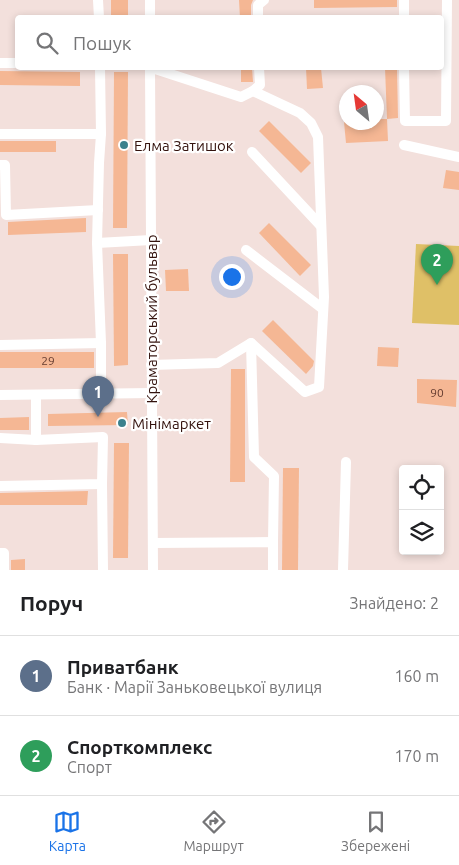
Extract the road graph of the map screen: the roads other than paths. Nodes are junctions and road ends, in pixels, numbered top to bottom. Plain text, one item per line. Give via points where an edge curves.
1 (98, 0) edge
2 (150, 0) edge
3 (264, 0) edge
4 (404, 0) edge
5 (447, 0) edge
6 (99, 15) edge
7 (150, 15) edge
8 (258, 15) edge
9 (404, 15) edge
10 (0, 63) edge
11 (15, 63) edge
12 (100, 70) edge
13 (151, 70) edge
14 (158, 70) edge
15 (259, 70) edge
16 (404, 70) edge
17 (253, 91) junction
18 (0, 134) edge
19 (101, 134) junction
20 (404, 145) dead end
21 (252, 152) dead end
22 (459, 157) edge
23 (0, 165) edge
24 (98, 210) junction
25 (321, 226) junction
26 (151, 240) junction
27 (97, 243) junction
28 (246, 250) dead end
29 (323, 309) junction
30 (102, 343) junction
31 (251, 343) junction
32 (0, 345) edge
33 (151, 365) junction
34 (152, 393) junction
35 (0, 395) edge
36 (36, 395) junction
37 (101, 395) junction
38 (0, 438) edge
39 (36, 440) junction
40 (346, 462) dead end
41 (102, 484) junction
42 (0, 486) edge
43 (273, 542) junction
44 (152, 543) junction
45 (0, 553) edge
46 (4, 570) edge
47 (104, 570) edge
48 (153, 570) edge
49 (273, 570) edge
50 (343, 570) edge

1 - 6 street
2 - 7 street
3 - 8 street via 258,5
4 - 9 street
5 - 16 street via 446,121 405,121
10 - 11 street
12 - 19 street
13 - 26 street, Краматорський бульвар
14 - 17 street via 242,96
15 - 17 street via 260,84
17 - 25 street via 300,113 311,123 318,138
18 - 19 street
19 - 24 street
20 - 22 street
21 - 25 street
23 - 24 street via 5,165 6,215
24 - 27 street
25 - 29 street
26 - 27 street
26 - 33 street, Краматорський бульвар
27 - 30 street
28 - 29 street
29 - 31 street via 319,387 305,392
30 - 32 street
30 - 37 street
31 - 33 street via 218,363
31 - 43 street via 254,457 274,476
33 - 34 street, Краматорський бульвар
34 - 37 street
34 - 44 street, Краматорський бульвар
35 - 36 street
36 - 37 street
36 - 39 street
38 - 39 street
39 - 41 street via 103,437
40 - 50 street
41 - 42 street
41 - 47 street
43 - 44 street
43 - 49 street
44 - 48 street, Краматорський бульвар
45 - 46 street via 4,553

